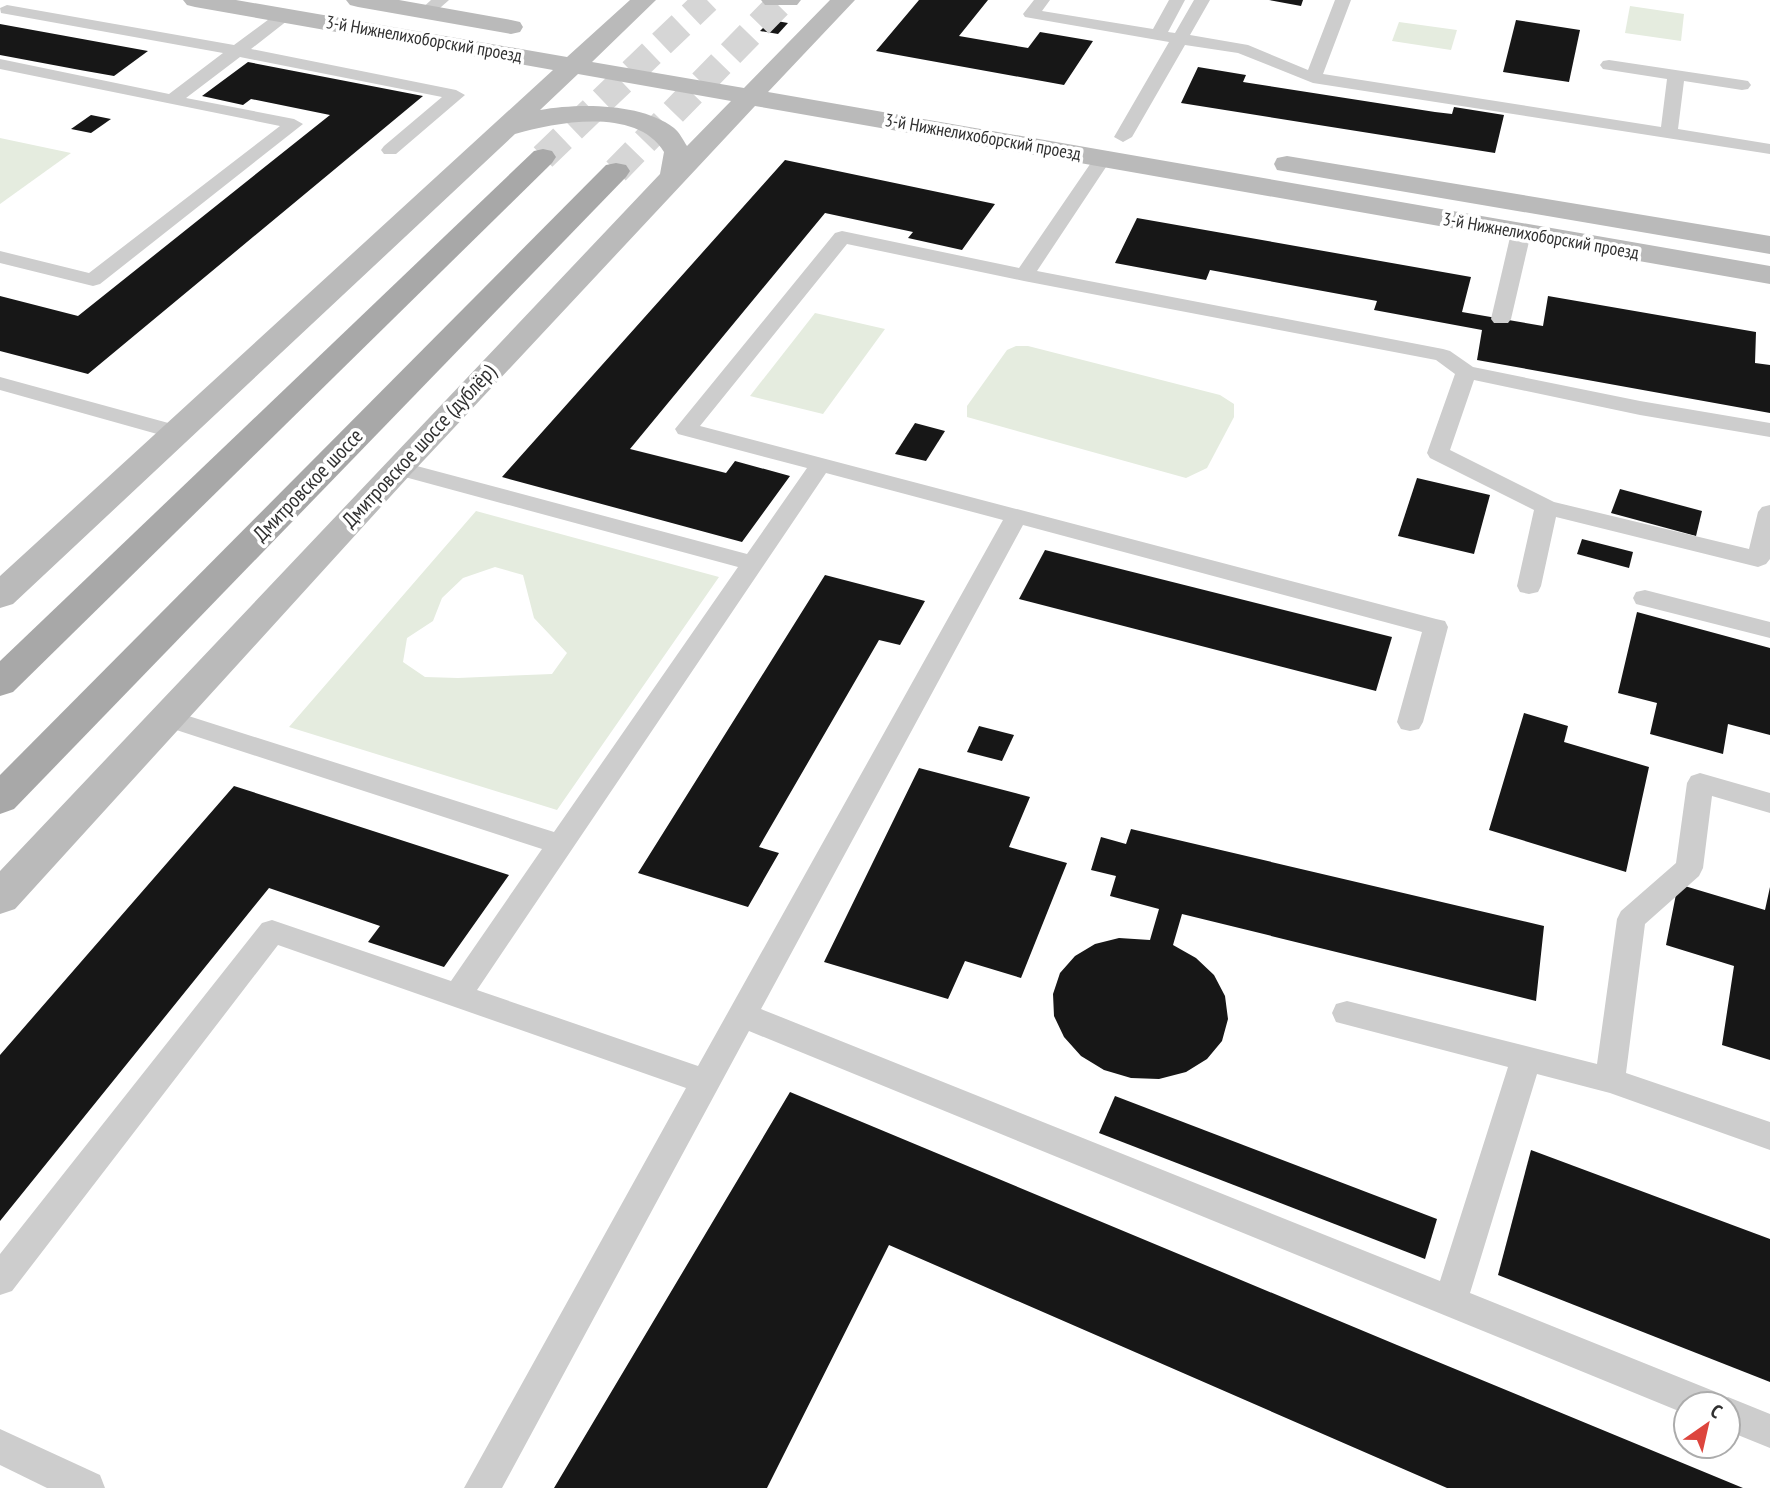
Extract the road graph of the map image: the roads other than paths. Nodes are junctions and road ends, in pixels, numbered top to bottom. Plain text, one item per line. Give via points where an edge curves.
1 (195, 0) edge
2 (358, 0) edge
3 (644, 0) edge
4 (774, 0) edge
5 (789, 0) edge
6 (843, 0) edge
7 (1042, 0) edge
8 (1177, 0) edge
9 (1202, 0) edge
10 (1343, 0) edge
11 (433, 6) edge
12 (8, 10) dead end
13 (286, 15) junction
14 (528, 30) dead end
15 (1157, 36) junction
16 (568, 38) dead end
17 (1181, 40) junction
18 (596, 43) junction
19 (623, 48) dead end
20 (238, 51) junction
21 (0, 64) edge
22 (571, 65) junction
23 (1609, 65) dead end
24 (745, 70) dead end
25 (772, 75) junction
26 (1676, 75) junction
27 (1313, 78) junction
28 (800, 80) dead end
29 (1742, 85) dead end
30 (752, 96) junction
31 (172, 100) junction
32 (1669, 133) junction
33 (495, 137) junction
34 (1108, 142) junction
35 (1770, 149) edge
36 (390, 150) dead end
37 (543, 157) tunnel mouth
38 (616, 171) tunnel mouth
39 (673, 176) junction
40 (1521, 233) junction
41 (1770, 245) edge
42 (0, 257) edge
43 (1024, 275) junction
44 (1770, 275) edge
45 (1500, 319) dead end
46 (1466, 372) junction
47 (0, 383) edge
48 (1770, 430) edge
49 (175, 432) junction
50 (822, 463) junction
51 (398, 468) junction
52 (1546, 507) junction
53 (1770, 512) edge
54 (1017, 515) junction
55 (751, 563) junction
56 (1529, 586) dead end
57 (0, 596) edge
58 (1645, 598) dead end
59 (1770, 630) edge
60 (0, 682) edge
61 (167, 718) junction
62 (1410, 722) dead end
63 (0, 799) edge
64 (1770, 803) edge
65 (558, 844) junction
66 (0, 898) edge
67 (457, 995) junction
68 (1347, 1013) dead end
69 (743, 1015) junction
70 (1526, 1059) junction
71 (1609, 1080) junction
72 (706, 1082) junction
73 (1770, 1136) edge
74 (0, 1280) edge
75 (1451, 1300) junction
76 (1672, 1391) edge
77 (1742, 1420) edge
78 (1770, 1431) edge
79 (0, 1447) edge
80 (87, 1488) edge
81 (482, 1488) edge

1 - 13 main road, 3-й Нижнелихоборский проезд
2 - 11 main road, 3-й Нижнелихоборский проезд
3 - 18 main road
4 - 5 main road
6 - 25 main road, Дмитровское шоссе (дублёр)
7 - 15 lane via 1031,14
8 - 15 lane
9 - 17 lane
10 - 27 lane
11 - 14 main road, 3-й Нижнелихоборский проезд
12 - 20 lane
13 - 20 lane
13 - 22 main road, 3-й Нижнелихоборский проезд
15 - 17 lane
16 - 18 main road
17 - 27 lane via 1242,49
17 - 34 lane
18 - 19 main road
18 - 22 main road
20 - 31 lane
20 - 36 lane via 456,95
21 - 31 lane
22 - 30 main road, 3-й Нижнелихоборский проезд
22 - 33 main road
23 - 26 lane
24 - 25 main road
25 - 28 main road
25 - 30 main road, Дмитровское шоссе (дублёр)
26 - 29 lane
26 - 32 lane
27 - 32 lane
30 - 34 main road, 3-й Нижнелихоборский проезд
30 - 39 main road, Дмитровское шоссе (дублёр)
31 - 42 lane via 294,124 93,281
32 - 35 lane
33 - 39 main road via 513,125 547,116 617,116 647,125 668,138 678,155
33 - 49 main road
34 - 40 main road, 3-й Нижнелихоборский проезд
34 - 41 main road, 3-й Нижнелихоборский проезд
34 - 43 lane
37 - 60 main road
38 - 63 main road, Дмитровское шоссе
39 - 51 main road, Дмитровское шоссе (дублёр)
40 - 44 main road, 3-й Нижнелихоборский проезд
40 - 45 lane
43 - 46 lane via 1443,355
43 - 50 lane via 842,237 686,429
46 - 48 lane via 1491,370
46 - 52 lane via 1438,453
47 - 49 lane
49 - 57 main road
50 - 54 lane
50 - 55 lane
51 - 55 lane
51 - 61 main road, Дмитровское шоссе (дублёр)
52 - 53 lane via 1758,559
52 - 56 lane
54 - 62 lane via 1436,627
54 - 69 lane
55 - 65 lane
58 - 59 lane
61 - 65 lane
61 - 66 main road, Дмитровское шоссе (дублёр)
64 - 71 lane via 1700,783 1689,868 1631,919
65 - 67 lane
67 - 72 lane
67 - 74 lane via 272,931
68 - 70 lane
69 - 72 lane
69 - 75 lane
70 - 71 lane
70 - 75 lane
71 - 73 lane
72 - 81 lane
75 - 76 lane
77 - 78 lane
79 - 80 lane

